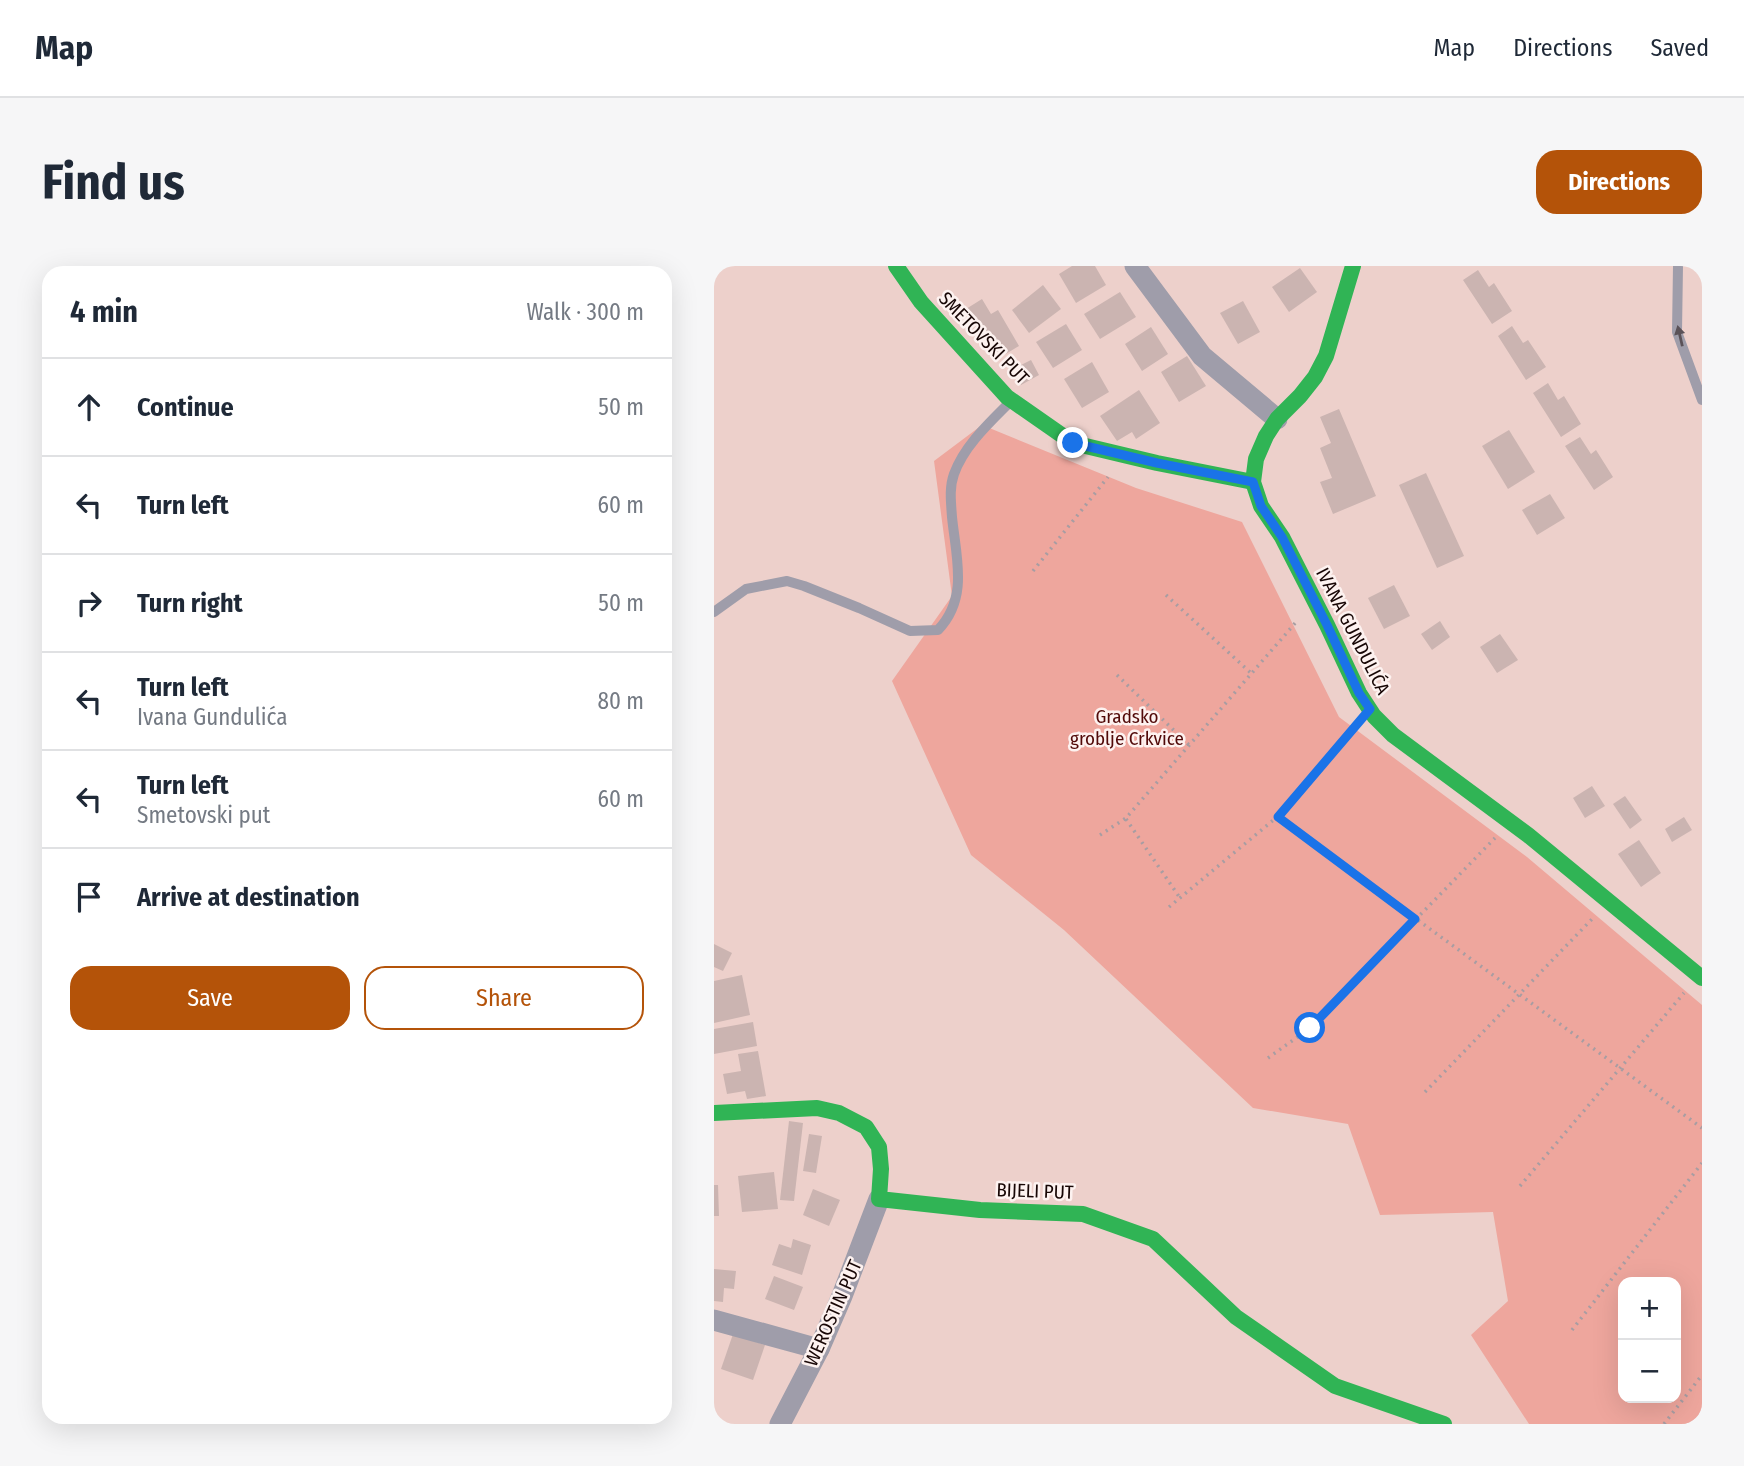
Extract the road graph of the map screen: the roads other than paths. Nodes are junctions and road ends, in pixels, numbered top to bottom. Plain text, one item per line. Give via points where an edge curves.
1 (897, 266) edge
2 (1135, 266) edge
3 (1353, 266) edge
4 (1678, 266) edge
5 (1012, 400) junction
6 (1702, 400) edge
7 (1277, 419) junction
8 (1253, 482) junction
9 (714, 612) edge
10 (1700, 977) edge
11 (714, 1113) edge
12 (879, 1199) junction
13 (714, 1320) edge
14 (818, 1349) junction
15 (780, 1424) edge
16 (1444, 1424) edge

1 - 5 street, SMETOVSKI PUT via 921,302
2 - 7 street via 1202,356
3 - 7 street via 1326,356 1315,377
6 -> 4 lane via 1677,332
5 - 8 street, SMETOVSKI PUT via 1073,443
5 - 9 lane via 963,454 953,476 950,496 958,595 938,630 910,631 787,581 746,589
7 - 8 street via 1256,459
8 - 10 street, IVANA GUNDULIĆA via 1261,506 1282,537 1374,716 1511,821
11 - 12 street via 817,1108 857,1122 879,1147
12 - 14 street, WEROSTIN PUT
12 - 16 street, BIJELI PUT via 980,1210 1083,1214 1153,1239 1236,1317 1335,1386
13 - 14 street
14 - 15 street, WEROSTIN PUT

